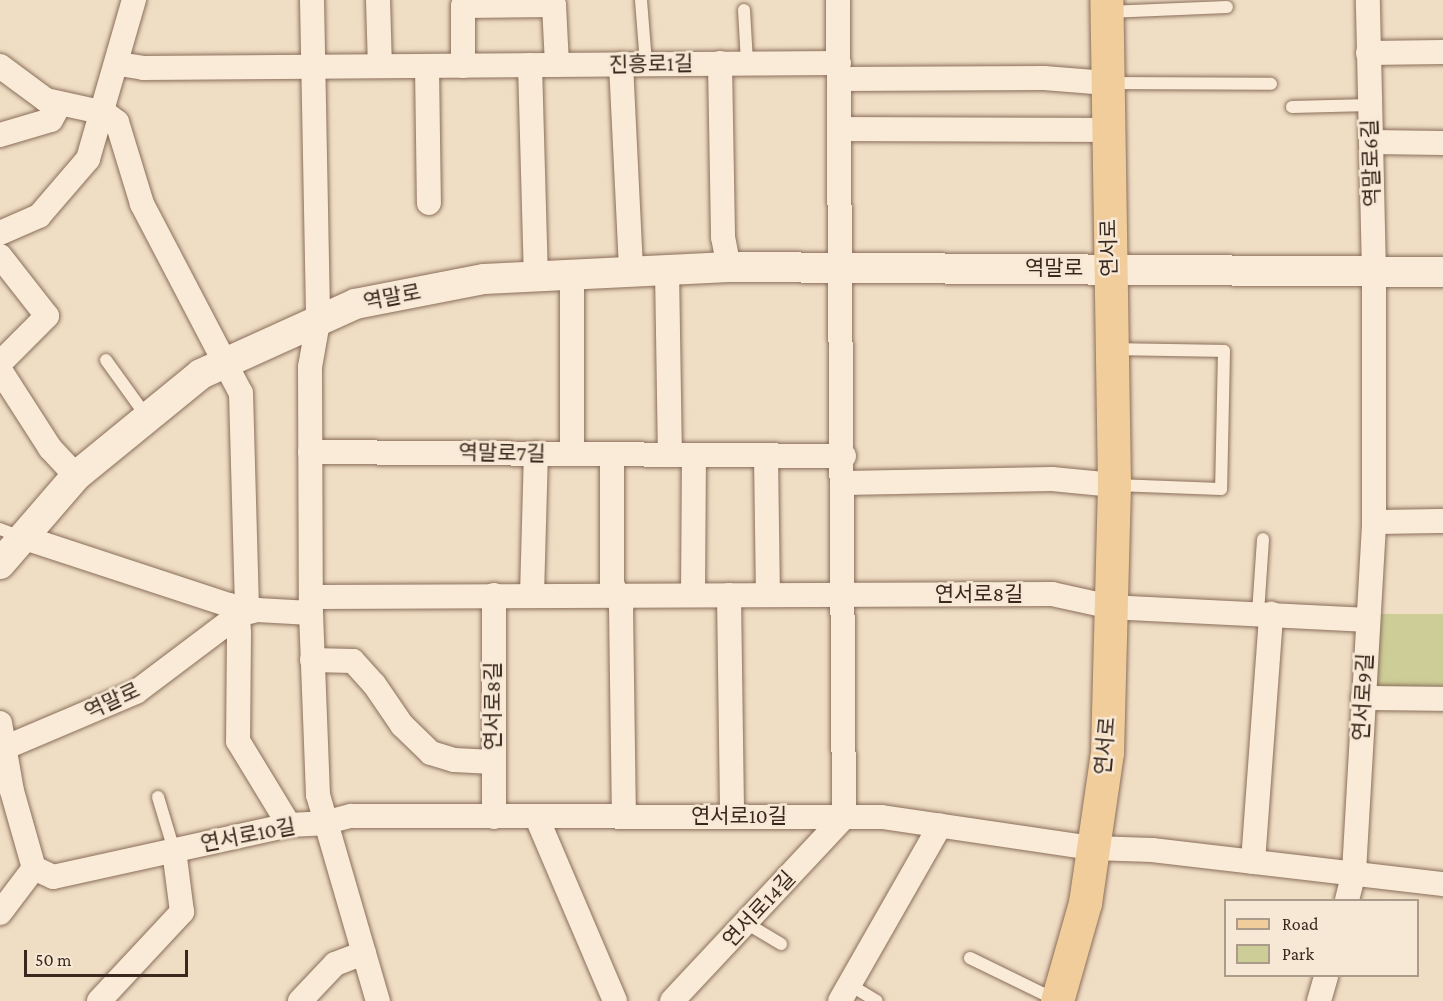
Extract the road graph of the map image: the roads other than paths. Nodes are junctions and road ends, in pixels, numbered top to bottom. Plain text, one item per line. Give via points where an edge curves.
1 (312, 0) edge
2 (378, 0) edge
3 (641, 0) edge
4 (838, 0) edge
5 (1368, 0) edge
6 (127, 2) edge
7 (1106, 6) edge
8 (1227, 7) dead end
9 (744, 10) dead end
10 (1443, 52) edge
11 (1368, 53) junction
12 (747, 62) junction
13 (646, 63) junction
14 (720, 63) junction
15 (119, 64) junction
16 (621, 64) junction
17 (313, 65) junction
18 (530, 65) junction
19 (557, 65) junction
20 (380, 66) junction
21 (427, 66) junction
22 (463, 66) junction
23 (839, 71) junction
24 (3, 73) edge
25 (1107, 83) junction
26 (1271, 84) dead end
27 (60, 104) junction
28 (1370, 105) junction
29 (1292, 107) dead end
30 (105, 113) junction
31 (840, 129) junction
32 (1107, 130) junction
33 (0, 135) edge
34 (1371, 142) junction
35 (1443, 143) edge
36 (429, 203) dead end
37 (0, 233) edge
38 (0, 256) edge
39 (729, 267) junction
40 (842, 268) junction
41 (1109, 268) junction
42 (667, 269) junction
43 (631, 270) junction
44 (572, 272) junction
45 (1443, 272) edge
46 (1374, 273) junction
47 (536, 275) junction
48 (318, 322) junction
49 (1110, 349) junction
50 (106, 360) dead end
51 (0, 363) edge
52 (225, 364) junction
53 (0, 370) edge
54 (148, 418) junction
55 (310, 452) junction
56 (536, 453) junction
57 (572, 454) junction
58 (612, 454) junction
59 (669, 455) junction
60 (694, 455) junction
61 (766, 455) junction
62 (844, 456) junction
63 (76, 476) junction
64 (845, 483) junction
65 (1114, 485) junction
66 (1443, 521) edge
67 (1374, 522) junction
68 (11, 533) edge
69 (1263, 538) dead end
70 (0, 564) edge
71 (494, 595) junction
72 (532, 595) junction
73 (616, 595) junction
74 (693, 595) junction
75 (729, 595) junction
76 (768, 595) junction
77 (846, 595) junction
78 (312, 605) junction
79 (1111, 607) junction
80 (1264, 613) junction
81 (238, 615) junction
82 (1367, 620) junction
83 (312, 660) junction
84 (1363, 698) junction
85 (1443, 699) edge
86 (0, 723) edge
87 (4, 748) junction
88 (493, 762) junction
89 (6, 793) edge
90 (158, 797) dead end
91 (732, 816) junction
92 (494, 817) junction
93 (624, 817) junction
94 (844, 817) junction
95 (537, 818) junction
96 (324, 824) junction
97 (289, 825) junction
98 (940, 826) junction
99 (1093, 848) junction
100 (174, 850) junction
101 (1253, 862) junction
102 (34, 868) junction
103 (1354, 872) junction
104 (1443, 884) edge
105 (1347, 899) edge
106 (0, 914) edge
107 (746, 923) junction
108 (781, 944) dead end
109 (364, 953) junction
110 (970, 958) dead end
111 (1325, 977) edge
112 (845, 993) edge
113 (99, 1001) edge
114 (300, 1001) edge
115 (378, 1001) edge
116 (615, 1001) edge
117 (672, 1001) edge
118 (877, 1001) edge
119 (1057, 1001) edge
120 (1319, 1001) edge

1 - 17 street
2 - 20 street
3 - 13 lane
4 - 23 street
5 - 11 street, 역말로6길
6 - 15 street
7 - 8 lane
7 - 25 main road, 연서로
9 - 12 lane
10 - 11 street
11 - 28 street, 역말로6길
12 - 14 street, 진흥로1길
12 - 23 street, 진흥로1길
13 - 14 street, 진흥로1길
13 - 16 street, 진흥로1길
14 - 39 street via 723,237
15 - 17 street, 진흥로1길 via 143,68
15 - 30 street
16 - 19 street, 진흥로1길
16 - 43 street
17 - 20 street, 진흥로1길
17 - 48 street
18 - 19 street, 진흥로1길
18 - 22 street, 진흥로1길
18 - 47 street
19 - 22 street via 554,4 463,6
20 - 21 street, 진흥로1길
21 - 22 street, 진흥로1길
21 - 36 street
23 - 25 street
23 - 31 street
24 - 27 street via 46,100
25 - 26 lane
25 - 32 main road, 연서로
27 - 30 street
27 - 33 street via 51,120
28 - 29 lane
28 - 34 street, 역말로6길
30 - 37 street via 88,159 67,188 39,216
30 - 52 street via 117,122 142,204
31 - 32 street
31 - 40 street
32 - 41 main road, 연서로
34 - 35 street
34 - 46 street, 역말로6길
38 - 51 street via 47,316
39 - 40 street, 역말로
39 - 42 street, 역말로
40 - 41 street, 역말로
40 - 62 street
41 - 46 street, 역말로
41 - 49 main road, 연서로
42 - 43 street, 역말로
42 - 59 street
43 - 44 street, 역말로
44 - 47 street, 역말로
44 - 57 street
45 - 46 street, 역말로
46 - 67 street
47 - 48 street, 역말로 via 484,279 355,304
48 - 52 street, 역말로
48 - 55 street via 310,367
49 - 65 main road, 연서로
49 - 65 lane via 1224,351 1221,489
50 - 54 lane
52 - 54 street, 역말로 via 201,374
52 - 81 street via 241,393 245,463 247,604
53 - 63 street via 50,448
54 - 63 street, 역말로
55 - 56 street, 역말로7길
55 - 78 street
56 - 57 street, 역말로7길
56 - 72 street
57 - 58 street, 역말로7길
58 - 59 street, 역말로7길
58 - 73 street via 612,583
59 - 60 street, 역말로7길
60 - 61 street
60 - 74 street
61 - 62 street
61 - 76 street
62 - 64 street
63 - 68 street, 역말로
64 - 65 street via 1052,479
64 - 77 street
65 - 79 main road, 연서로
66 - 67 street
67 - 82 street, 연서로9길
68 - 70 street, 역말로
68 - 81 street via 229,605
69 - 80 lane
71 - 72 street, 연서로8길
71 - 78 street, 연서로8길
71 - 88 street, 연서로8길
72 - 73 street, 연서로8길
73 - 74 street, 연서로8길
73 - 93 street via 621,607
74 - 75 street, 연서로8길
75 - 76 street, 연서로8길
75 - 91 street
76 - 77 street, 연서로8길
77 - 79 street, 연서로8길 via 1052,594
77 - 94 street
78 - 81 street, 역말로
78 - 83 street
79 - 80 street, 연서로8길
79 - 99 main road, 연서로 via 1107,752
80 - 82 street, 연서로8길
80 - 101 street
81 - 87 street, 역말로 via 136,692
81 - 97 street via 238,741
82 - 84 street, 연서로9길
83 - 88 street via 353,661 402,725 431,753 454,760
83 - 96 street via 318,795
84 - 85 street
84 - 103 street, 연서로9길
86 - 87 street
87 - 89 street
88 - 92 street, 연서로8길
89 - 102 street
90 - 100 lane
91 - 93 street, 연서로10길
91 - 94 street, 연서로10길
92 - 95 street, 연서로10길
92 - 96 street, 연서로10길 via 351,816
93 - 95 street, 연서로10길
94 - 98 street, 연서로10길 via 882,817
94 - 107 street, 연서로14길
95 - 116 street
96 - 97 street, 연서로10길
96 - 109 street
97 - 100 street, 연서로10길
98 - 99 street, 연서로10길
98 - 112 street
99 - 101 street via 1152,850
99 - 119 main road, 연서로 via 1085,903
100 - 102 street, 연서로10길 via 53,877
100 - 113 street, 연서로10길 via 182,912
101 - 103 street
102 - 106 street
103 - 104 street
103 - 105 street, 연서로9길
107 - 108 lane
107 - 117 street, 연서로14길
109 - 114 street via 335,964
109 - 115 street
110 - 119 lane
111 - 120 street
112 - 118 lane

